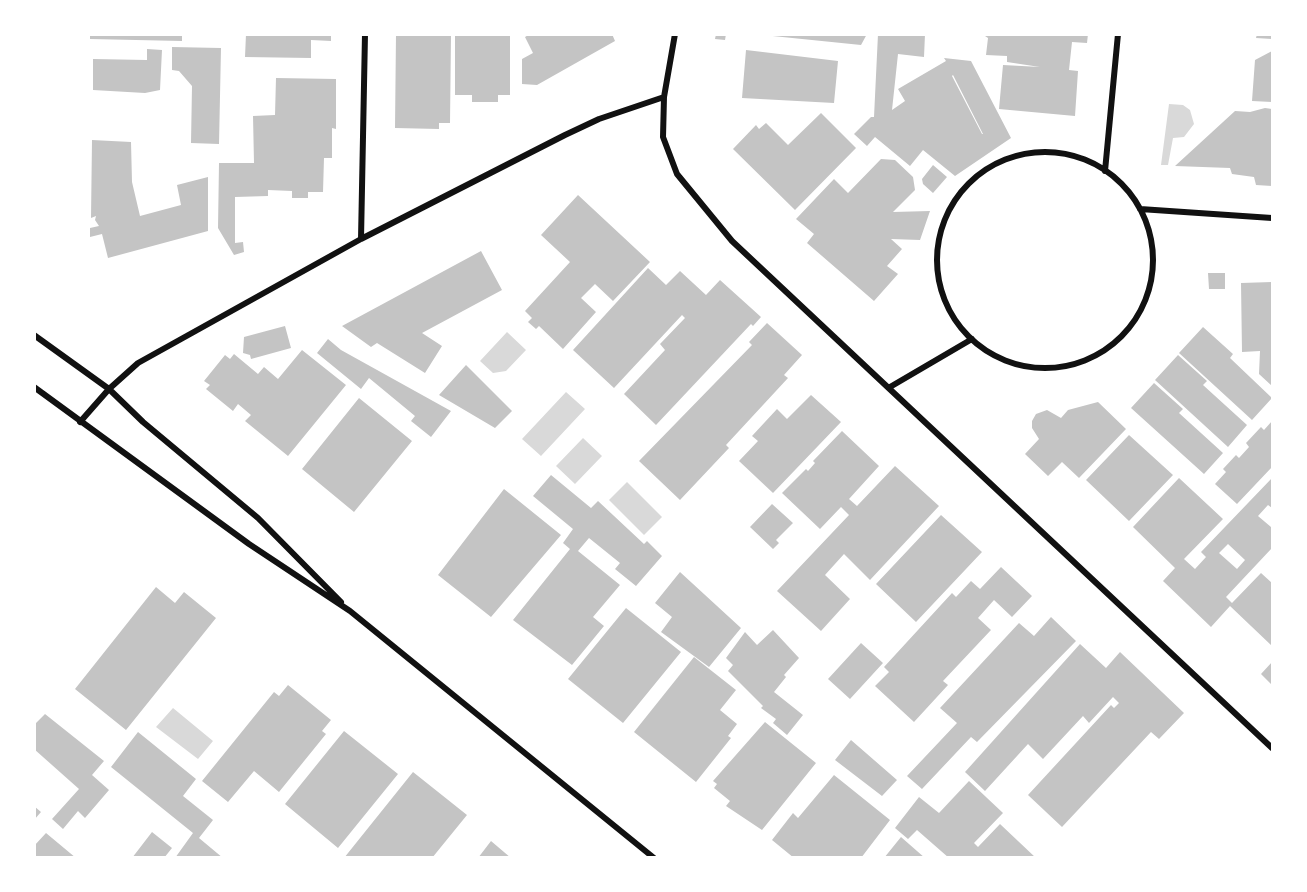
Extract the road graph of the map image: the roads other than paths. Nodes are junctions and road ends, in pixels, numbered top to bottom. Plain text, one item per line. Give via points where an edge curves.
1 (365, 34) edge
2 (675, 34) edge
3 (1118, 34) edge
4 (664, 97) junction
5 (1105, 171) junction
6 (1140, 209) junction
7 (1272, 218) edge
8 (361, 239) junction
9 (34, 335) edge
10 (972, 339) junction
11 (34, 387) edge
12 (890, 387) junction
13 (109, 389) junction
14 (80, 422) junction
15 (350, 611) junction
16 (1272, 748) edge
17 (654, 858) edge

1 - 8 street
2 - 4 street
3 - 5 street
4 - 8 street via 574,131
4 - 12 street via 663,137 677,174 704,210 732,241
5 - 6 street via 1125,188
5 - 10 street via 1068,155 1028,153 991,166 960,192 942,228 937,268 948,307
6 - 7 street
6 - 10 street via 1151,241 1152,274 1143,307 1124,335 1098,356 1066,367 1032,368 1000,358
8 - 13 street via 138,363
9 - 13 street
10 - 12 street
11 - 14 street
12 - 16 street
13 - 14 street
13 - 15 street via 258,518
14 - 15 street via 249,544
15 - 17 street

